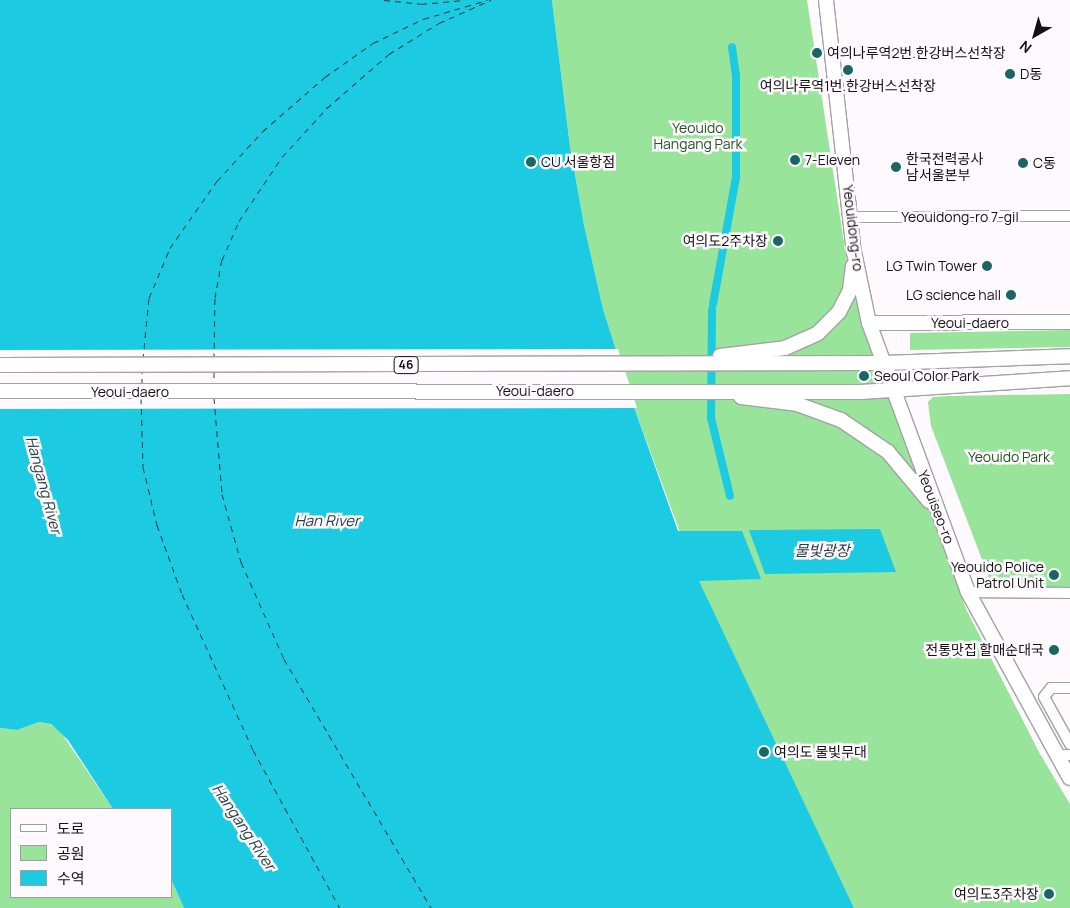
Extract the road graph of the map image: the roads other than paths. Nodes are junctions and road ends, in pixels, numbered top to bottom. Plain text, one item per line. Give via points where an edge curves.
1 (826, 0) edge
2 (1070, 216) edge
3 (851, 217) junction
4 (854, 252) junction
5 (1070, 322) edge
6 (869, 323) junction
7 (1070, 356) edge
8 (677, 363) junction
9 (883, 363) junction
10 (0, 365) edge
11 (1070, 378) edge
12 (691, 390) junction
13 (893, 390) junction
14 (0, 391) edge
15 (937, 511) junction
16 (968, 592) junction
17 (1070, 593) edge
18 (1070, 688) edge
19 (1070, 744) edge
20 (1063, 755) edge
21 (1070, 778) edge

1 - 3 main road, Yeouidong-ro
2 - 3 street, Yeouidong-ro 7-gil
3 - 4 main road, Yeouidong-ro
4 - 6 main road, Yeouidong-ro
4 - 8 main road, 46 via 850,290 839,312 805,341 785,348
5 - 6 main road, Yeoui-daero
6 - 9 main road, Yeouidong-ro
7 - 9 main road, Yeoui-daero / 46
8 - 9 main road, Yeoui-daero / 46
8 - 10 main road, Yeoui-daero / 46
9 - 13 main road, Yeouiseo-ro
11 - 13 main road, Yeoui-daero / 46
12 - 13 main road, Yeoui-daero / 46
12 - 14 main road, Yeoui-daero / 46
12 - 15 main road, 46 via 812,408 849,425 888,452
13 - 15 main road, Yeouiseo-ro
15 - 16 main road, Yeouiseo-ro
16 - 17 street
16 - 20 main road, Yeouiseo-ro
18 - 19 street via 1051,688 1044,697
20 - 21 main road, Yeouiseo-ro

